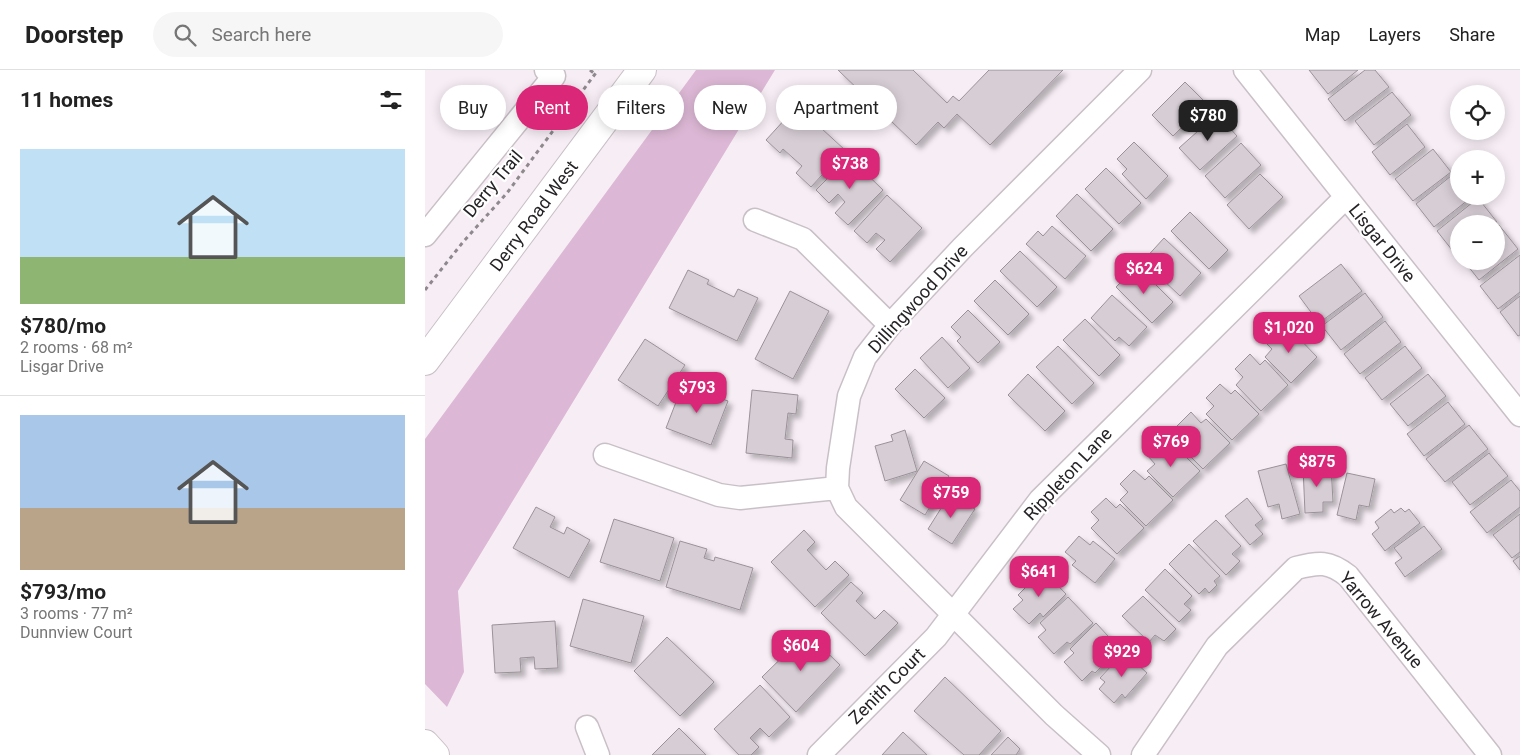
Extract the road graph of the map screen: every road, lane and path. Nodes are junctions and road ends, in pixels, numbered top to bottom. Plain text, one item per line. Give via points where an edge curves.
1 (546, 70) edge
2 (590, 70) edge
3 (598, 70) edge
4 (642, 70) edge
5 (1140, 70) edge
6 (1245, 70) edge
7 (595, 74) junction
8 (1346, 197) junction
9 (755, 220) dead end
10 (425, 235) edge
11 (425, 290) edge
12 (890, 325) junction
13 (425, 361) edge
14 (1520, 415) edge
15 (605, 454) dead end
16 (837, 488) junction
17 (953, 615) junction
18 (587, 727) dead end
19 (425, 744) edge
20 (435, 755) edge
21 (598, 755) edge
22 (819, 755) edge
23 (1099, 755) edge
24 (1143, 755) edge
25 (1490, 755) edge

1 - 10 street via 554,76
2 - 7 path
3 - 7 path, Derry Trail
4 - 13 main road, Derry Road West
5 - 12 street, Dillingwood Drive
6 - 8 street, Lisgar Drive
7 - 11 path, Derry Trail via 507,193
8 - 14 street, Lisgar Drive
8 - 17 street, Rippleton Lane via 1040,500
9 - 12 street via 803,238
12 - 16 street, Dillingwood Drive via 865,357 853,382
15 - 16 street via 719,496 739,498
16 - 17 street via 846,507
17 - 22 street, Zenith Court via 936,637
17 - 23 street
18 - 21 street
19 - 20 main road
24 - 25 street, Yarrow Avenue via 1217,646 1296,568 1314,563 1334,565 1348,576

